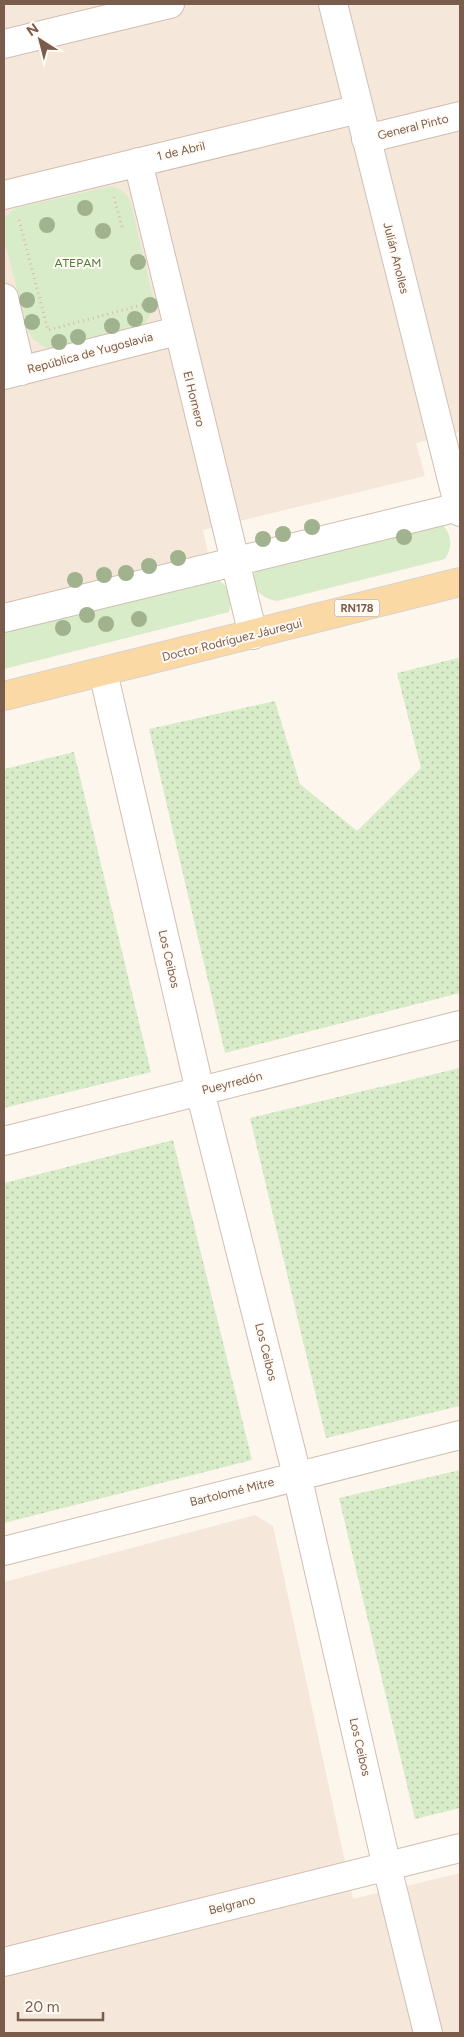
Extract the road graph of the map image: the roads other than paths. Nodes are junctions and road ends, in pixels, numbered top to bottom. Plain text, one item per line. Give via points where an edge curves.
1 (170, 4) edge
2 (333, 4) edge
3 (136, 8) edge
4 (4, 44) edge
5 (359, 110) junction
6 (460, 116) edge
7 (366, 139) junction
8 (138, 162) junction
9 (11, 206) edge
10 (4, 298) edge
11 (177, 331) junction
12 (13, 373) edge
13 (460, 509) edge
14 (234, 560) junction
15 (460, 582) edge
16 (4, 618) edge
17 (253, 635) junction
18 (103, 672) junction
19 (4, 696) edge
20 (460, 1025) edge
21 (200, 1092) junction
22 (4, 1141) edge
23 (460, 1435) edge
24 (297, 1475) junction
25 (4, 1551) edge
26 (460, 1848) edge
27 (387, 1867) junction
28 (4, 1962) edge
29 (428, 2033) edge

1 - 3 street
2 - 5 street, Julián Anolles
3 - 4 street
5 - 7 street, Julián Anolles
5 - 8 street, 1 de Abril
6 - 7 street, General Pinto
7 - 13 street, Julián Anolles
8 - 9 street, 1 de Abril
8 - 11 street, El Hornero
10 - 12 street
11 - 12 street, República de Yugoslavia
11 - 14 street, El Hornero
13 - 14 street
14 - 16 street
14 - 17 street, El Hornero
15 - 17 main road, Doctor Rodríguez Jáuregui / RN178
17 - 18 main road, Doctor Rodríguez Jáuregui / RN178
18 - 19 main road, Doctor Rodríguez Jáuregui / RN178
18 - 21 street, Los Ceibos
20 - 21 street, Pueyrredón
21 - 22 street, Pueyrredón
21 - 24 street, Los Ceibos
23 - 24 street, Bartolomé Mitre
24 - 25 street, Bartolomé Mitre
24 - 27 street, Los Ceibos
26 - 27 street, Belgrano
27 - 28 street, Belgrano
27 - 29 street, Los Ceibos

